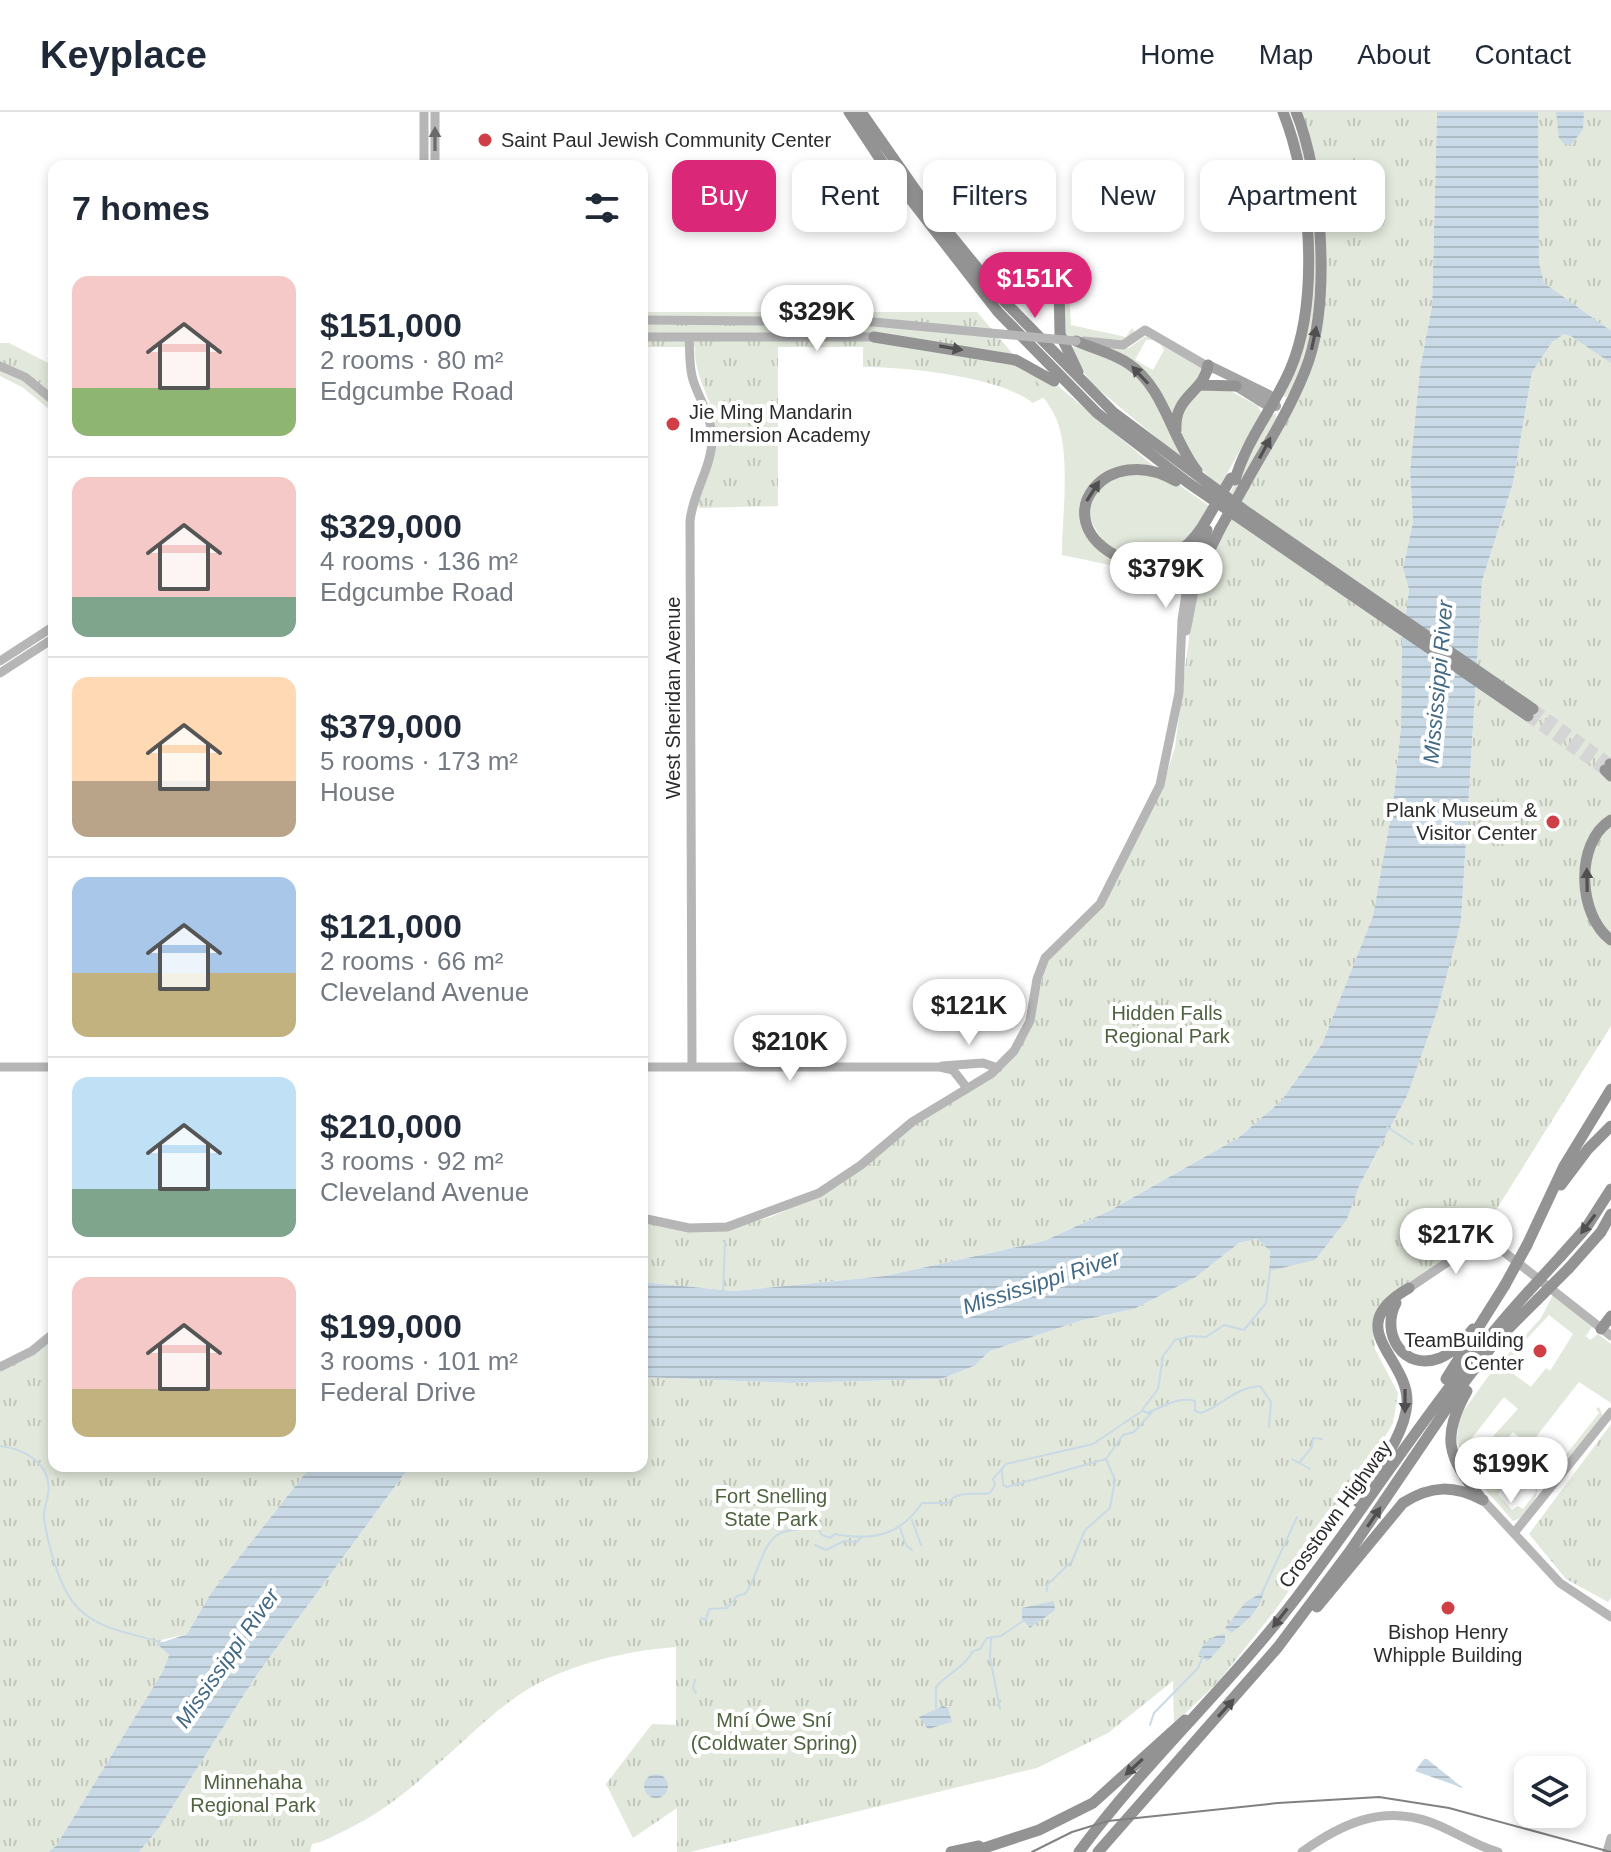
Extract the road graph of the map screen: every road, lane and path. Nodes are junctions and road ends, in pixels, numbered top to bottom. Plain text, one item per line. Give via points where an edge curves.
1 (424, 112) edge
2 (435, 112) edge
3 (849, 112) edge
4 (861, 112) edge
5 (1283, 112) edge
6 (1296, 112) edge
7 (424, 160) edge
8 (435, 160) edge
9 (1059, 283) dead end
10 (648, 320) edge
11 (648, 337) edge
12 (689, 337) junction
13 (874, 337) joint
14 (1076, 341) junction
15 (1208, 365) junction
16 (0, 366) edge
17 (1199, 385) junction
18 (1236, 386) junction
19 (1086, 395) junction
20 (48, 396) edge
21 (1273, 404) junction
22 (1285, 410) junction
23 (1177, 439) junction
24 (1237, 478) junction
25 (1207, 484) junction
26 (1209, 498) junction
27 (1241, 515) junction
28 (1213, 523) junction
29 (1141, 564) junction
30 (1193, 575) junction
31 (48, 630) edge
32 (48, 642) edge
33 (0, 661) edge
34 (0, 673) edge
35 (1528, 710) tunnel mouth
36 (1611, 820) edge
37 (1611, 940) edge
38 (0, 1067) edge
39 (48, 1067) edge
40 (648, 1067) edge
41 (692, 1067) junction
42 (940, 1067) junction
43 (998, 1068) junction
44 (967, 1088) junction
45 (1611, 1089) edge
46 (1611, 1126) edge
47 (1611, 1189) edge
48 (1611, 1214) edge
49 (648, 1219) edge
50 (1611, 1221) edge
51 (1601, 1232) junction
52 (1527, 1245) junction
53 (1505, 1285) junction
54 (1409, 1288) junction
55 (1533, 1296) junction
56 (1611, 1316) edge
57 (1606, 1332) edge
58 (48, 1338) edge
59 (0, 1367) edge
60 (1611, 1412) edge
61 (1376, 1489) junction
62 (1483, 1500) junction
63 (1343, 1533) junction
64 (1514, 1533) junction
65 (1611, 1617) edge
66 (1278, 1647) junction
67 (1234, 1677) junction
68 (1018, 1837) junction
69 (1611, 1838) edge
70 (1304, 1851) edge
71 (951, 1852) edge
72 (972, 1852) edge
73 (1079, 1852) edge
74 (1098, 1852) edge
75 (1498, 1852) edge
76 (1607, 1852) edge

1 - 7 street
8 -> 2 street
3 - 19 highway via 989,301
4 - 19 highway via 950,235
5 - 21 highway via 1304,182 1306,305 1296,355
22 -> 6 highway via 1310,358 1318,306 1317,188
9 - 19 highway via 1063,345
10 - 14 street, bridge via 874,322
11 - 12 street
12 - 13 street
12 - 41 street, West Sheridan Avenue via 692,376 712,437 690,521
13 -> 19 highway via 1016,360
14 - 15 street via 1123,345 1145,330
23 -> 14 highway via 1159,400 1137,371
15 - 17 highway
15 - 18 street
15 - 21 main road via 1269,395
16 - 20 street
17 - 18 highway
17 - 23 highway via 1178,408
18 - 21 main road
19 - 25 highway
19 - 26 highway via 1143,451
21 - 22 main road
21 - 24 highway
24 -> 22 highway
23 - 25 highway
24 - 28 highway, bridge
25 - 27 highway
26 - 27 highway
29 -> 26 highway via 1110,553 1091,532 1086,504 1098,481 1122,470 1145,470
27 - 35 highway
28 - 29 highway via 1184,548
28 - 30 highway
29 - 30 highway
30 - 43 street via 1172,740 1160,785 1100,904 1045,958 1025,1032
31 - 33 street
32 - 34 street
37 -> 36 highway via 1591,913 1587,877 1589,848
38 - 39 street
40 - 41 street
41 - 42 street
42 - 43 street via 983,1063
42 - 44 street via 953,1070
43 - 44 street
44 - 49 street via 912,1122 839,1182 800,1202 727,1227 689,1228
45 - 52 highway via 1574,1147
46 - 52 highway via 1570,1171
47 -> 55 highway, Crosstown Highway, bridge
48 - 51 highway, Crosstown Highway
50 - 51 highway
51 - 55 highway, Crosstown Highway, bridge via 1569,1268
52 - 53 highway, bridge
53 - 54 highway via 1457,1346 1424,1361 1401,1352 1389,1332 1390,1314
53 - 61 highway
54 - 57 street via 1485,1237
54 -> 63 highway via 1392,1299 1377,1331 1404,1384 1403,1421
55 - 61 highway, Crosstown Highway via 1465,1365
55 - 62 highway via 1467,1390 1452,1422 1455,1463
66 -> 55 highway, Crosstown Highway via 1466,1380
56 - 57 highway
58 - 59 street
60 - 64 street
61 - 63 highway, Crosstown Highway
62 - 64 street
62 - 66 highway via 1440,1488 1403,1503 1297,1632
63 -> 67 highway, Crosstown Highway
64 - 65 street via 1560,1583
74 -> 66 highway, Crosstown Highway
67 -> 68 highway via 1093,1803
67 - 73 highway, Crosstown Highway
68 - 71 highway
68 - 72 highway
69 - 76 street
70 - 75 street via 1337,1827 1391,1815 1429,1822

